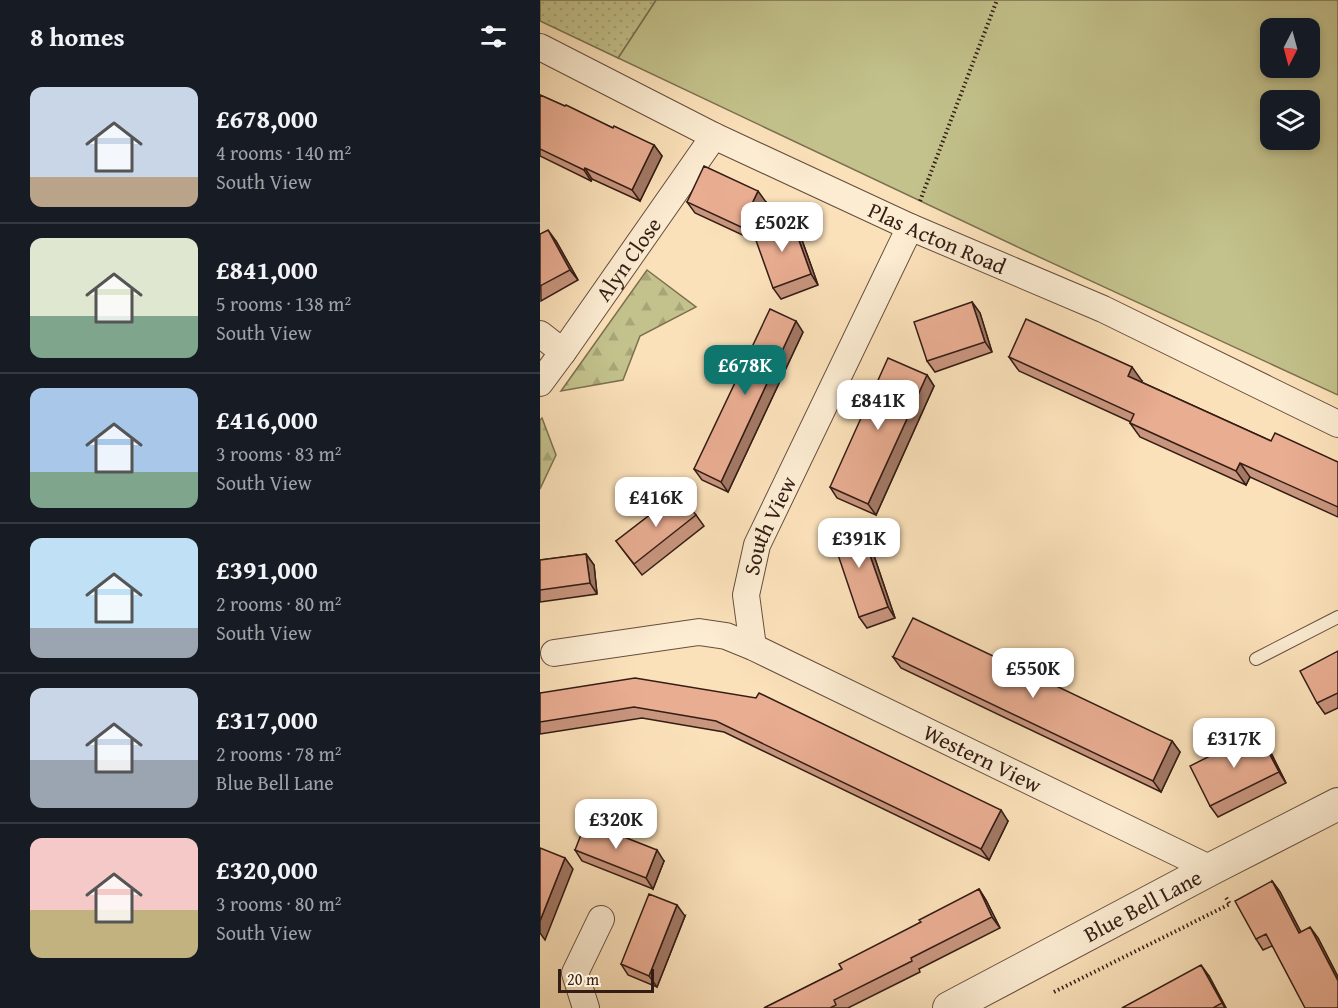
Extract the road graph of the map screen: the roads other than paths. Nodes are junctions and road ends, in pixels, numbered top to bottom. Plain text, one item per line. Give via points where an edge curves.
1 (540, 47) edge
2 (714, 136) junction
3 (910, 227) junction
4 (540, 334) edge
5 (563, 352) junction
6 (540, 383) edge
7 (1338, 424) edge
8 (1338, 617) edge
9 (753, 647) junction
10 (554, 653) dead end
11 (1256, 660) dead end
12 (1338, 804) edge
13 (1211, 869) junction
14 (601, 919) dead end
15 (586, 1008) edge
16 (949, 1008) edge

1 - 2 street, Plas Acton Road
2 - 3 street, Plas Acton Road
2 - 5 street, Alyn Close
3 - 7 street, Plas Acton Road via 1103,309
3 - 9 street, South View via 757,545 746,595
4 - 5 street
5 - 6 street, Alyn Close
8 - 11 lane
9 - 10 street via 726,636 699,632
9 - 13 street, Western View
12 - 13 street, Blue Bell Lane
13 - 16 street, Blue Bell Lane
14 - 15 street via 575,973

